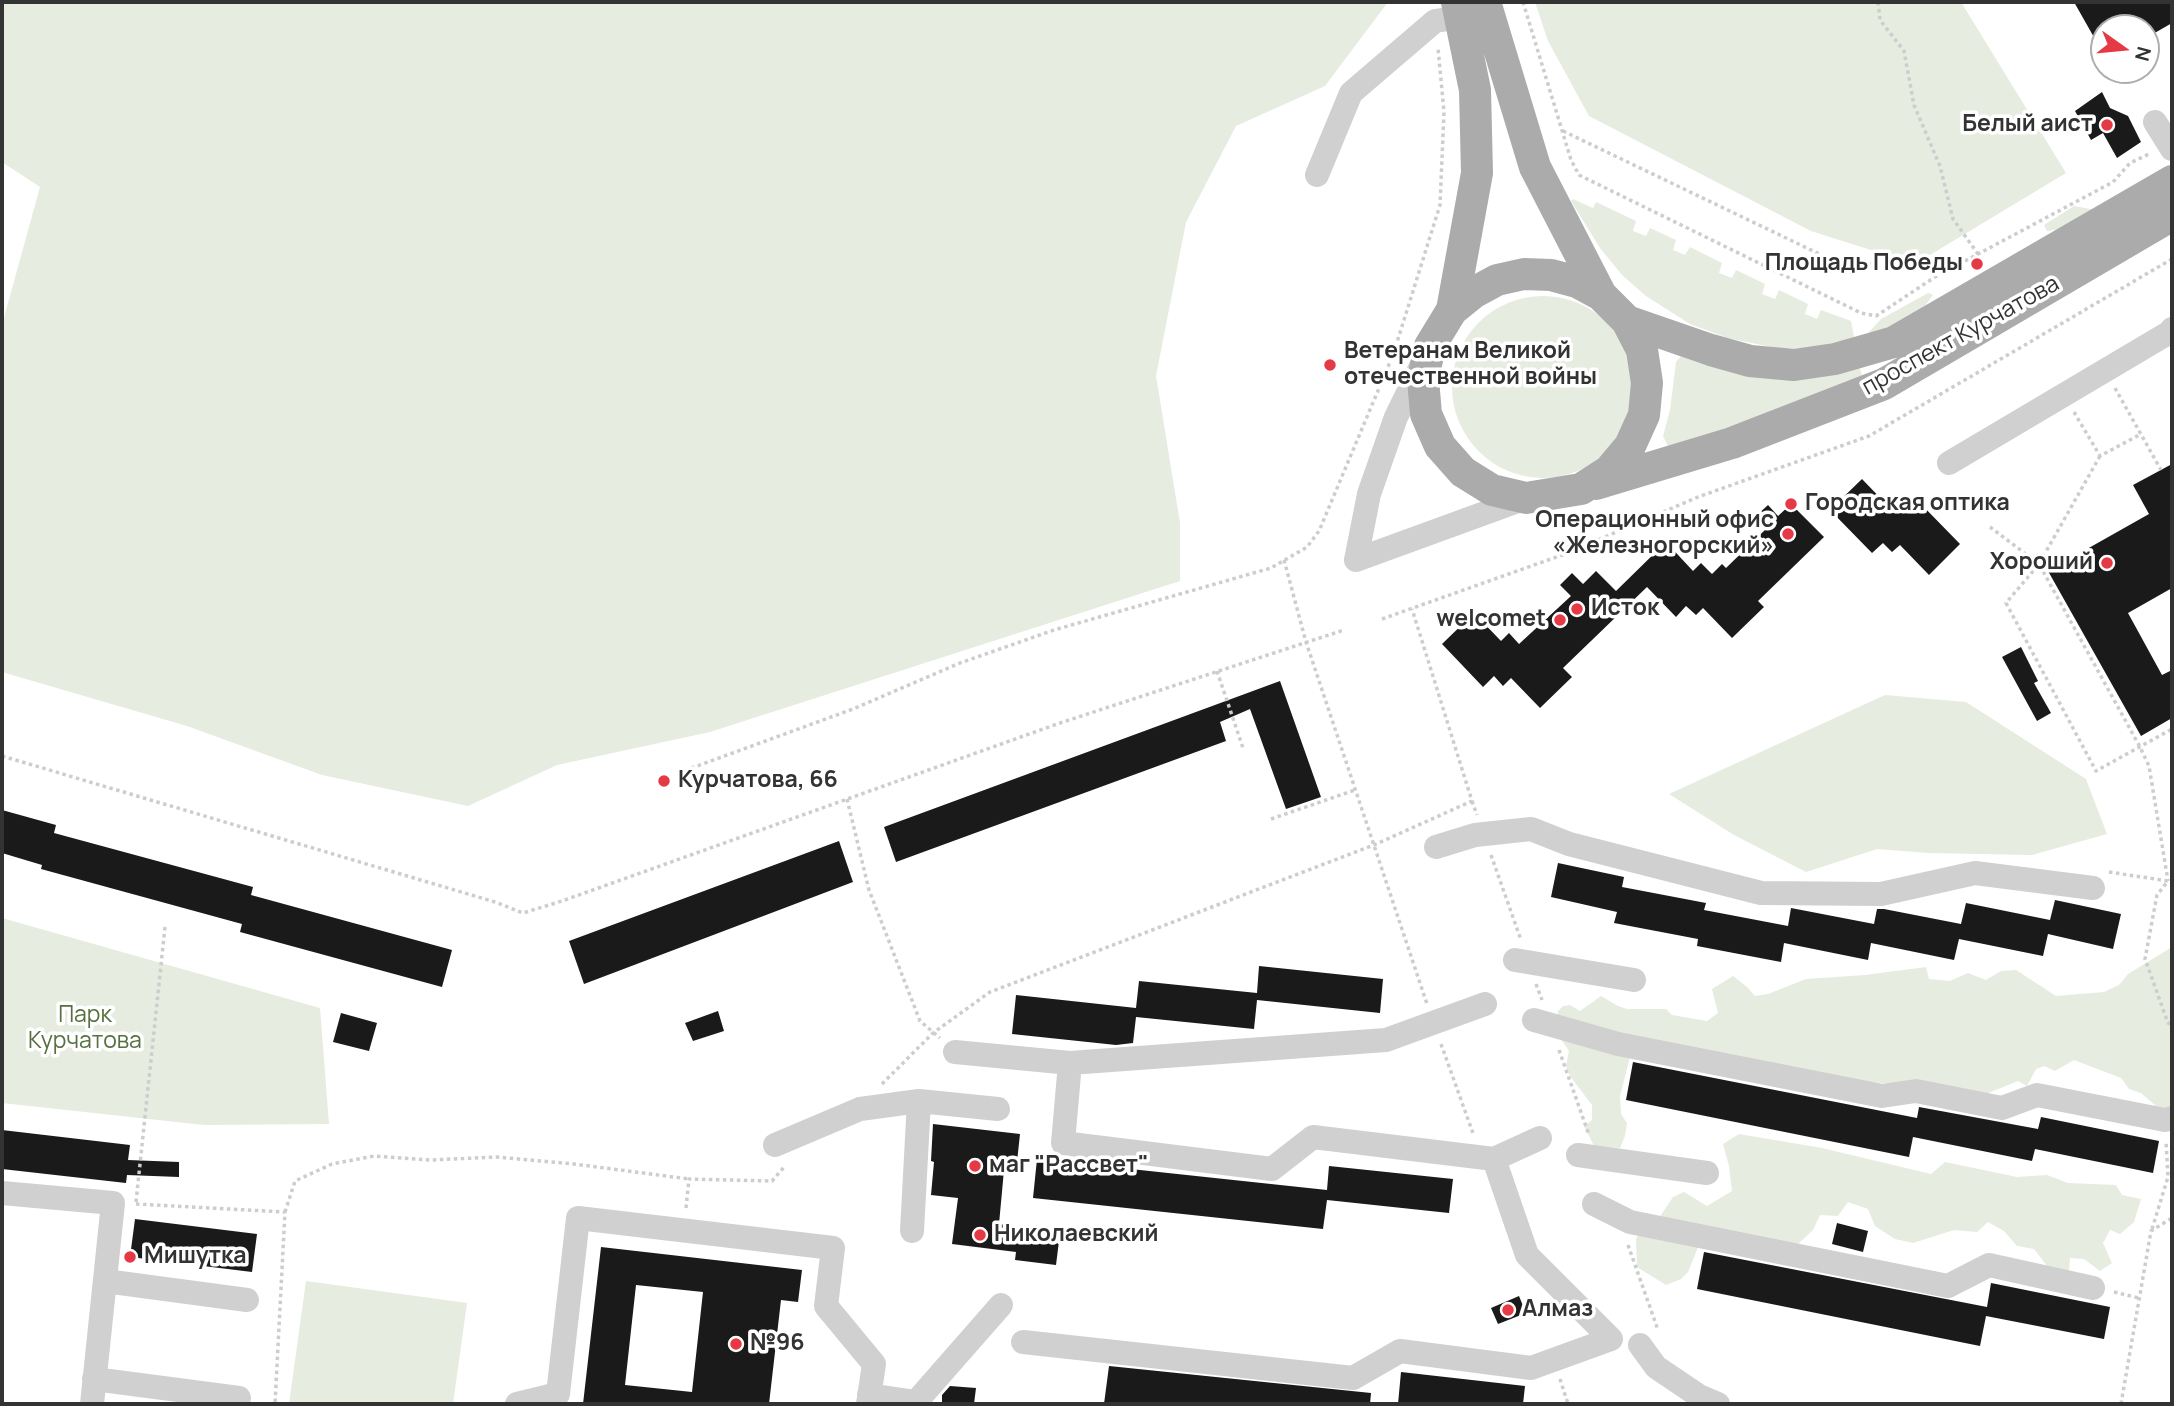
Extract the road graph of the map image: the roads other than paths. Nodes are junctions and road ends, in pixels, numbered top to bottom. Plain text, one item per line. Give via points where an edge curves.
1 (1460, 10) edge
2 (2155, 122) dead end
3 (2171, 146) edge
4 (1317, 175) dead end
5 (2172, 181) edge
6 (2172, 215) edge
7 (1601, 295) junction
8 (1452, 310) junction
9 (1627, 321) junction
10 (2172, 328) edge
11 (1430, 346) junction
12 (1950, 463) dead end
13 (1581, 489) junction
14 (1526, 498) junction
15 (1436, 847) dead end
16 (2093, 888) road end
17 (1522, 961) road end
18 (1634, 980) dead end
19 (1485, 1004) dead end
20 (1542, 1022) road end
21 (955, 1052) dead end
22 (1070, 1063) junction
23 (919, 1101) junction
24 (998, 1109) dead end
25 (2169, 1119) edge
26 (1540, 1138) dead end
27 (780, 1155) road end
28 (1587, 1156) road end
29 (1488, 1158) junction
30 (1707, 1173) dead end
31 (2, 1193) edge
32 (1594, 1204) dead end
33 (912, 1231) dead end
34 (105, 1281) junction
35 (2093, 1288) dead end
36 (247, 1300) dead end
37 (1001, 1305) dead end
38 (1023, 1342) dead end
39 (1651, 1344) road end
40 (94, 1379) junction
41 (239, 1398) dead end
42 (868, 1400) edge
43 (92, 1404) edge
44 (517, 1404) edge
45 (1718, 1404) edge

1 - 4 street via 1351,93
1 - 7 main road
1 - 8 main road via 1475,90 1477,173
2 - 3 street
5 - 9 main road, проспект Курчатова via 1894,342 1835,359 1794,365 1750,361
6 - 13 main road, проспект Курчатова via 1884,384 1732,443
7 - 8 main road via 1577,282 1524,274 1497,281
7 - 9 main road
8 - 11 main road
9 - 13 main road via 1642,350 1647,383 1644,415 1630,446 1616,463
10 - 12 street
11 - 14 main road via 1423,379 1426,414 1440,446 1463,472 1492,490
11 - 14 street via 1396,417 1369,494 1356,560
13 - 14 main road
15 - 16 street via 1483,834 1531,829 1569,844 1760,893 1881,894 1975,873
17 - 18 street
19 - 22 street via 1386,1040
20 - 25 street via 1618,1044 1882,1096 1916,1091 2002,1108 2037,1095
21 - 22 street
22 - 29 street via 1063,1143 1272,1169 1313,1137
23 - 24 street
23 - 27 street via 860,1110
23 - 33 street
26 - 29 street
28 - 30 street
29 - 38 street via 1527,1255 1611,1339 1531,1368 1400,1351 1353,1378
31 - 34 street via 124,1203
32 - 35 street via 1630,1222 1948,1286 1989,1265
34 - 36 street
34 - 40 street
37 - 42 street via 916,1402
39 - 45 street via 1656,1367
40 - 41 street
40 - 43 street
42 - 44 street via 874,1364 826,1306 833,1248 578,1218 558,1394

